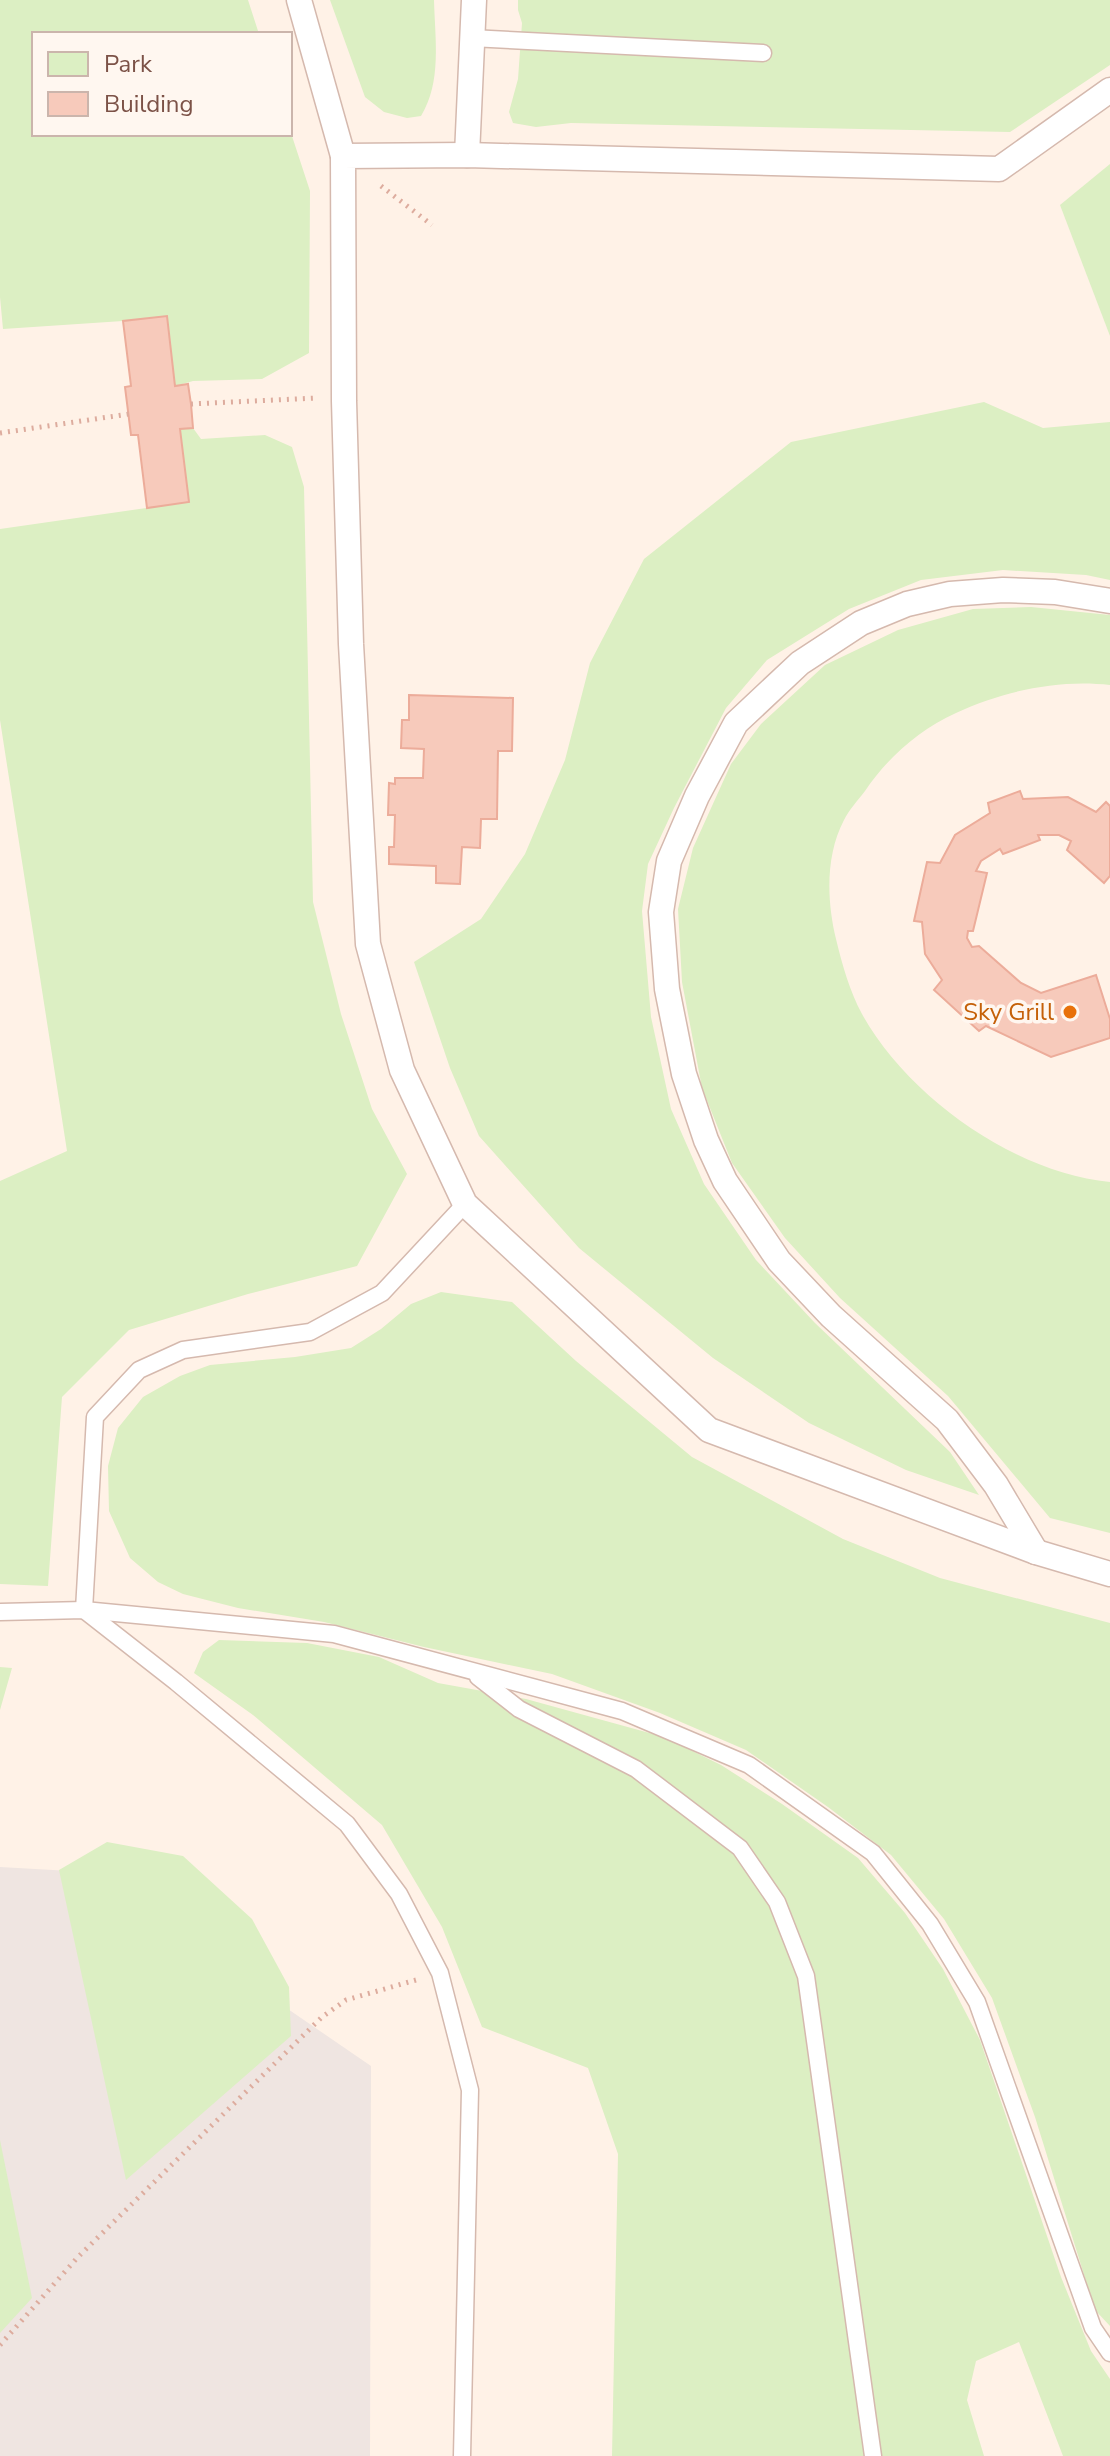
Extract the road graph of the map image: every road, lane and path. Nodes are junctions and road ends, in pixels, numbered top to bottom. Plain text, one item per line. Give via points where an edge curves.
1 (299, 0) edge
2 (474, 0) edge
3 (471, 38) junction
4 (763, 53) dead end
5 (1110, 90) edge
6 (467, 155) junction
7 (343, 156) junction
8 (432, 225) dead end
9 (345, 397) junction
10 (191, 404) dead end
11 (129, 414) dead end
12 (0, 433) edge
13 (1110, 601) edge
14 (465, 1204) junction
15 (1036, 1552) junction
16 (1110, 1574) edge
17 (84, 1610) junction
18 (0, 1612) edge
19 (471, 1671) junction
20 (440, 1973) junction
21 (0, 2345) edge
22 (1110, 2353) edge
23 (462, 2456) edge
24 (873, 2456) edge

1 - 7 street
2 - 3 street
3 - 4 lane
3 - 6 street
5 - 6 street via 999,169
6 - 7 street
7 - 8 path
7 - 9 street
9 - 10 path
9 - 14 street via 351,644 368,944 402,1070
11 - 12 path
13 - 15 street via 1055,592 950,594 861,623 800,663 736,723 669,861 661,912 667,989 684,1074 725,1181 779,1261 831,1316 947,1420 996,1485
14 - 15 street via 709,1430
14 - 17 lane via 382,1293 310,1332 183,1350 139,1370 95,1417
15 - 16 street
17 - 18 lane
17 - 19 lane via 334,1634
17 - 20 lane via 347,1824 399,1894
19 - 22 lane via 622,1711 749,1765 873,1853 930,1924 977,2002 1093,2328
19 - 24 lane via 519,1709 636,1769 740,1848 777,1902 806,1976
20 - 21 path via 346,2000 322,2017 78,2257
20 - 23 lane via 470,2090

